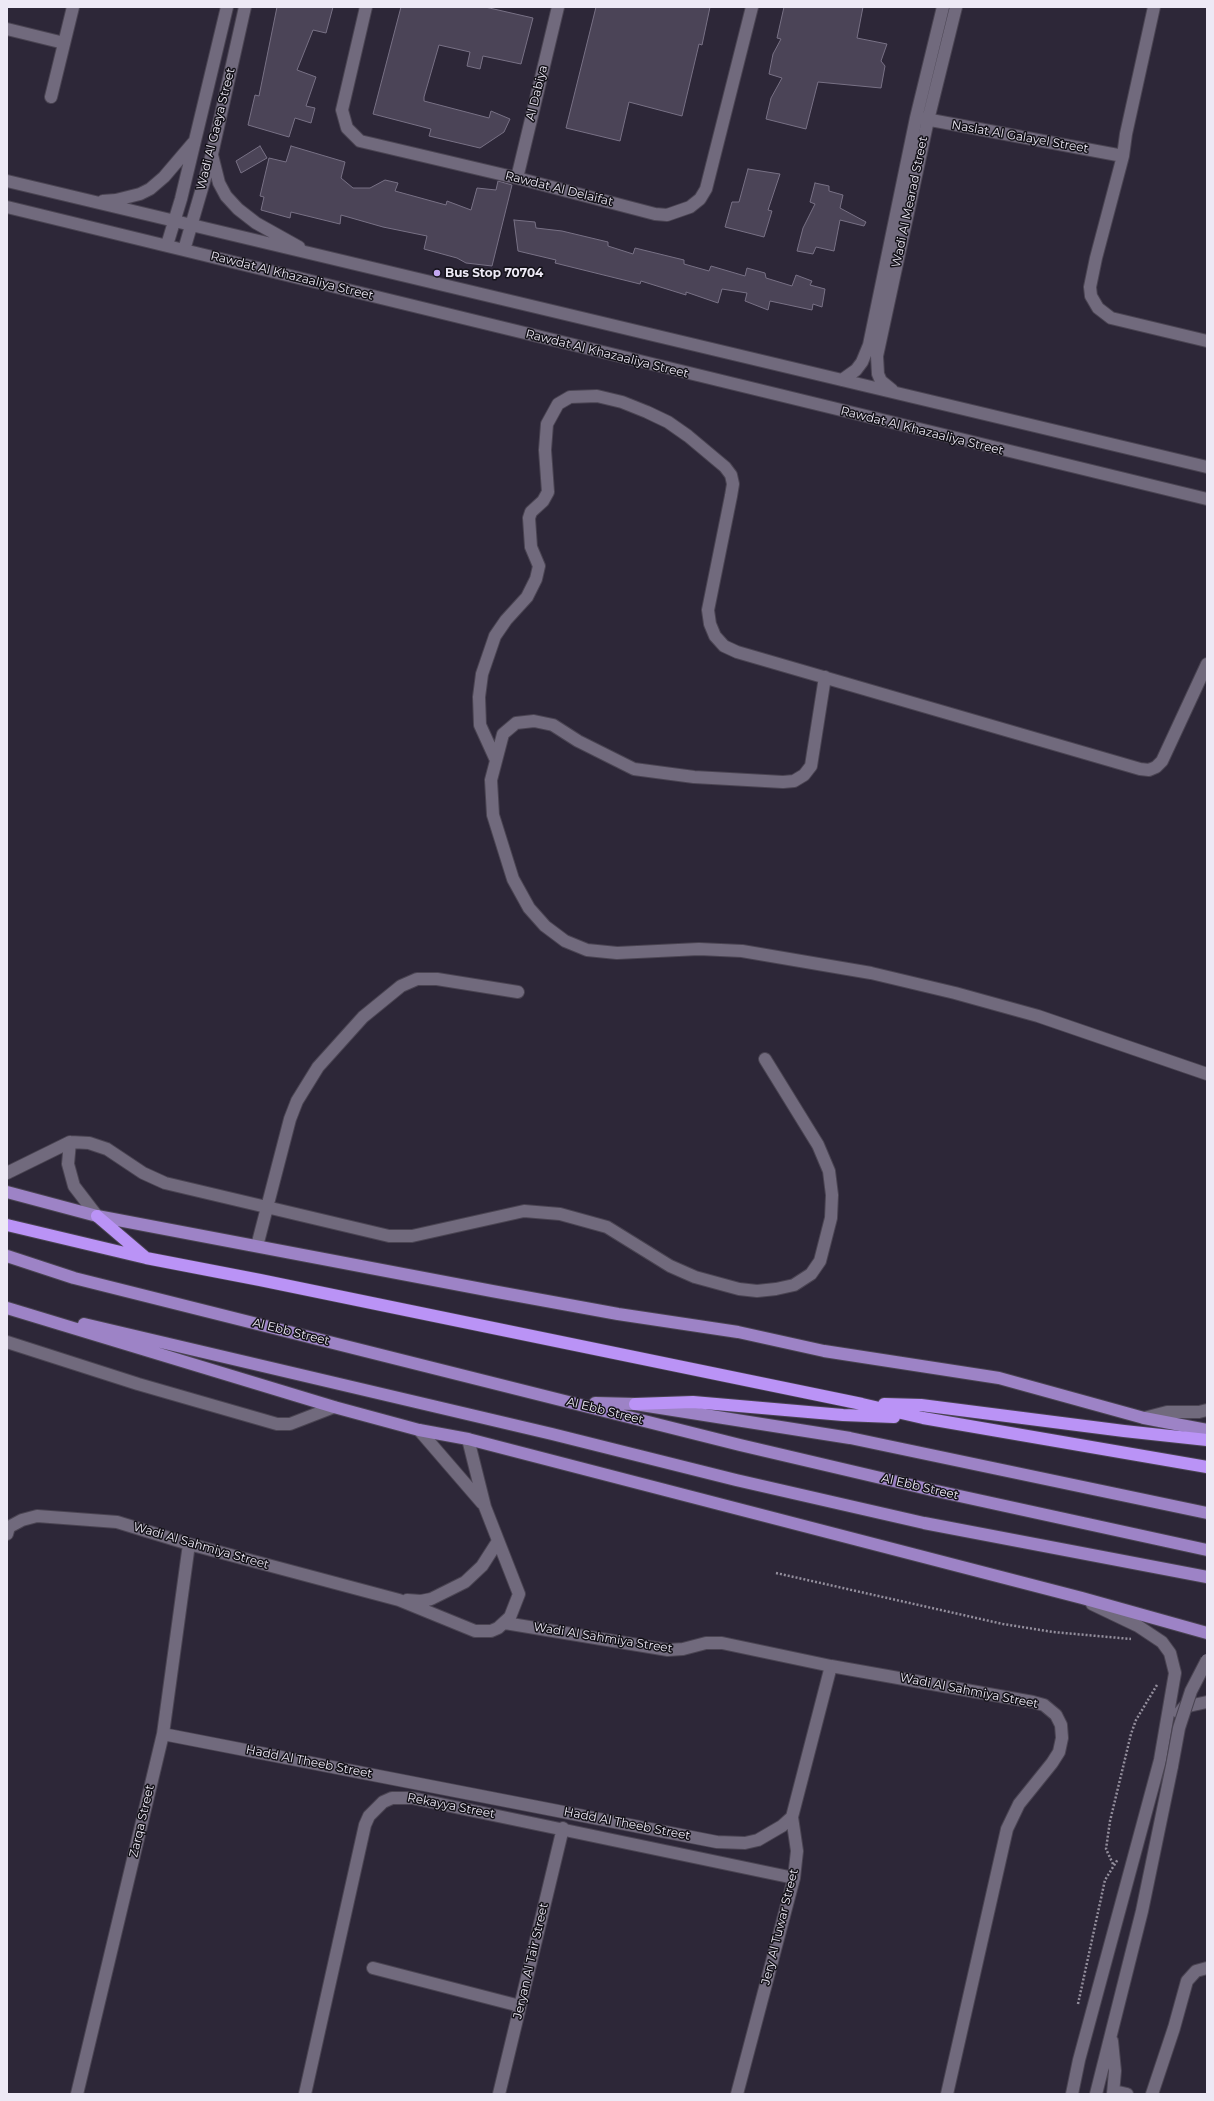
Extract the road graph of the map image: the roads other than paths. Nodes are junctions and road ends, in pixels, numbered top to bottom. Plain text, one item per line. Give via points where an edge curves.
1 (73, 7) edge
2 (227, 7) edge
3 (246, 7) edge
4 (366, 7) edge
5 (558, 7) edge
6 (752, 7) edge
7 (943, 7) edge
8 (956, 7) edge
9 (1154, 7) edge
10 (7, 29) edge
11 (64, 43) junction
12 (51, 97) dead end
13 (922, 119) junction
14 (195, 140) junction
15 (212, 154) junction
16 (1124, 156) junction
17 (517, 178) junction
18 (7, 181) edge
19 (90, 202) junction
20 (7, 207) edge
21 (174, 221) junction
22 (191, 225) junction
23 (167, 245) junction
24 (184, 250) junction
25 (316, 256) junction
26 (1207, 341) edge
27 (842, 380) junction
28 (894, 392) junction
29 (1207, 467) edge
30 (1207, 499) edge
31 (1207, 664) edge
32 (825, 677) junction
33 (495, 758) junction
34 (518, 992) dead end
35 (765, 1059) dead end
36 (1207, 1074) edge
37 (70, 1142) junction
38 (7, 1173) edge
39 (7, 1192) edge
40 (267, 1208) junction
41 (98, 1216) junction
42 (7, 1225) edge
43 (257, 1246) junction
44 (7, 1256) edge
45 (146, 1258) junction
46 (7, 1308) edge
47 (7, 1342) edge
48 (575, 1403) junction
49 (635, 1404) junction
50 (862, 1404) junction
51 (334, 1407) junction
52 (1207, 1410) edge
53 (923, 1418) junction
54 (1144, 1418) junction
55 (420, 1430) junction
56 (1207, 1430) edge
57 (468, 1439) junction
58 (1207, 1440) edge
59 (1207, 1467) edge
60 (485, 1506) junction
61 (1207, 1513) edge
62 (7, 1534) edge
63 (498, 1541) junction
64 (189, 1544) junction
65 (1207, 1550) edge
66 (1207, 1577) edge
67 (1082, 1598) junction
68 (399, 1600) junction
69 (505, 1623) junction
70 (1207, 1633) edge
71 (1207, 1660) edge
72 (831, 1666) junction
73 (1207, 1702) edge
74 (163, 1734) junction
75 (1160, 1760) junction
76 (455, 1791) junction
77 (453, 1806) junction
78 (792, 1817) junction
79 (563, 1828) junction
80 (794, 1878) junction
81 (373, 1968) dead end
82 (1207, 1968) edge
83 (520, 2006) junction
84 (1111, 2035) junction
85 (1113, 2093) edge
86 (76, 2094) edge
87 (305, 2094) edge
88 (500, 2094) edge
89 (737, 2094) edge
90 (947, 2094) edge
91 (1072, 2094) edge
92 (1096, 2094) edge
93 (1127, 2094) edge
94 (1152, 2094) edge

1 - 11 street
2 - 14 street, Wadi Al Gaeya Street
3 - 15 street, Wadi Al Gaeya Street
4 - 17 street, Rawdat Al Delaifat via 342,110 343,120 353,136 369,144
5 - 17 street, Al Dabiya
6 - 17 street, Rawdat Al Delaifat via 711,177 706,189 690,207 667,215 655,214
7 - 13 street, Wadi Al Mearad Street
8 - 13 street, Wadi Al Mearad Street
9 - 16 street via 1126,134
10 - 11 street
11 - 12 street
13 - 16 street, Naslat Al Galayel Street
13 - 27 street, Wadi Al Mearad Street via 869,345 859,366
13 - 28 street, Wadi Al Mearad Street via 877,356 877,369 881,381
14 - 19 street, Wadi Al Gaeya Street via 164,177 150,189 116,200
14 - 21 street, Wadi Al Gaeya Street
15 - 22 street, Wadi Al Gaeya Street
15 - 25 street via 219,183 226,196 238,209
16 - 26 street via 1090,287 1094,302 1111,318
18 - 19 street, Rawdat Al Khazaaliya Street
19 - 21 street, Rawdat Al Khazaaliya Street
20 - 23 street, Rawdat Al Khazaaliya Street
21 - 22 street, Rawdat Al Khazaaliya Street
21 - 23 street, Wadi Al Gaeya Street
22 - 24 street, Wadi Al Gaeya Street
22 - 25 street, Rawdat Al Khazaaliya Street
23 - 24 street, Rawdat Al Khazaaliya Street
24 - 30 street, Rawdat Al Khazaaliya Street
25 - 27 street, Rawdat Al Khazaaliya Street
27 - 28 street, Rawdat Al Khazaaliya Street
28 - 29 street, Rawdat Al Khazaaliya Street
31 - 32 street via 1162,761 1149,770
32 - 33 street via 811,766 804,775 794,781 694,777 634,769 578,741 552,724 534,721 516,724 502,734
32 - 33 street via 736,652 724,646 715,636 708,610 733,484 731,475 725,467 668,422 646,412 598,396 570,397 558,404 547,424 545,450 548,492 529,518 531,547 538,566 536,580 527,597 495,636 482,674 479,697 480,725
33 - 36 street via 491,780 493,815 513,879 529,908 545,926 565,941 587,950 617,953 699,949 742,951 871,973 1038,1016
34 - 40 street via 437,979 417,979 387,996 331,1051 301,1096 290,1119
35 - 40 street via 818,1145 829,1172 832,1195 831,1218 820,1261 811,1274 794,1285 757,1291 717,1285 670,1266 608,1227 560,1214 524,1211 404,1237 389,1236
37 - 38 street
37 - 40 street via 80,1141 98,1145 165,1184
37 - 41 street via 68,1164 74,1186
39 - 41 main road
40 - 43 street
41 - 43 main road
41 - 45 highway
42 - 45 highway
43 - 54 main road via 611,1313 738,1332 824,1351 985,1375
44 - 48 main road, Al Ebb Street via 74,1278
45 - 50 highway
46 - 51 main road
46 - 66 main road via 218,1355 924,1523
47 - 51 street via 138,1384 277,1424 295,1423
48 - 49 main road
48 - 65 main road, Al Ebb Street via 932,1490
49 - 53 highway via 693,1402 843,1415
49 - 61 main road via 850,1438
50 - 53 highway
50 - 58 highway via 921,1405
51 - 55 main road
52 - 54 street via 1167,1412
53 - 59 highway
54 - 56 main road
55 - 57 main road
55 - 60 street
57 - 60 street
57 - 67 main road
60 - 63 street
62 - 64 street, Wadi Al Sahmiya Street via 10,1527 36,1516 117,1522
63 - 68 street, Wadi Al Sahmiya Street via 482,1566 465,1582 421,1601
63 - 69 street via 519,1594
64 - 68 street, Wadi Al Sahmiya Street
64 - 74 street, Zarqa Street
67 - 70 main road
67 - 75 street via 1151,1634 1162,1642 1170,1653 1174,1665 1174,1682
68 - 69 street, Wadi Al Sahmiya Street via 475,1631 491,1631
69 - 72 street, Wadi Al Sahmiya Street via 668,1650 706,1643 722,1643
71 - 84 street, bridge via 1191,1691 1179,1728 1142,1911
72 - 78 street, Jery Al Tuwar Street
72 - 90 street, Wadi Al Sahmiya Street via 1033,1702 1051,1710 1061,1725 1059,1752 1019,1804 1007,1829
73 - 75 street via 1184,1707 1175,1719
74 - 76 street, Hadd Al Theeb Street
74 - 86 street, Zarqa Street
75 - 91 street
76 - 77 street
76 - 78 street, Hadd Al Theeb Street via 731,1843 758,1840 771,1834
77 - 79 street, Rekayya Street
77 - 87 street, Rekayya Street via 402,1796 383,1802 369,1816
78 - 80 street, Jery Al Tuwar Street via 797,1851
79 - 80 street, Rekayya Street
79 - 83 street, Jeryan Al Tair Street
80 - 89 street, Jery Al Tuwar Street
81 - 83 street
82 - 94 street via 1196,1971 1187,1981
83 - 88 street, Jeryan Al Tair Street
84 - 85 street via 1115,2060
84 - 92 street
85 - 93 street

